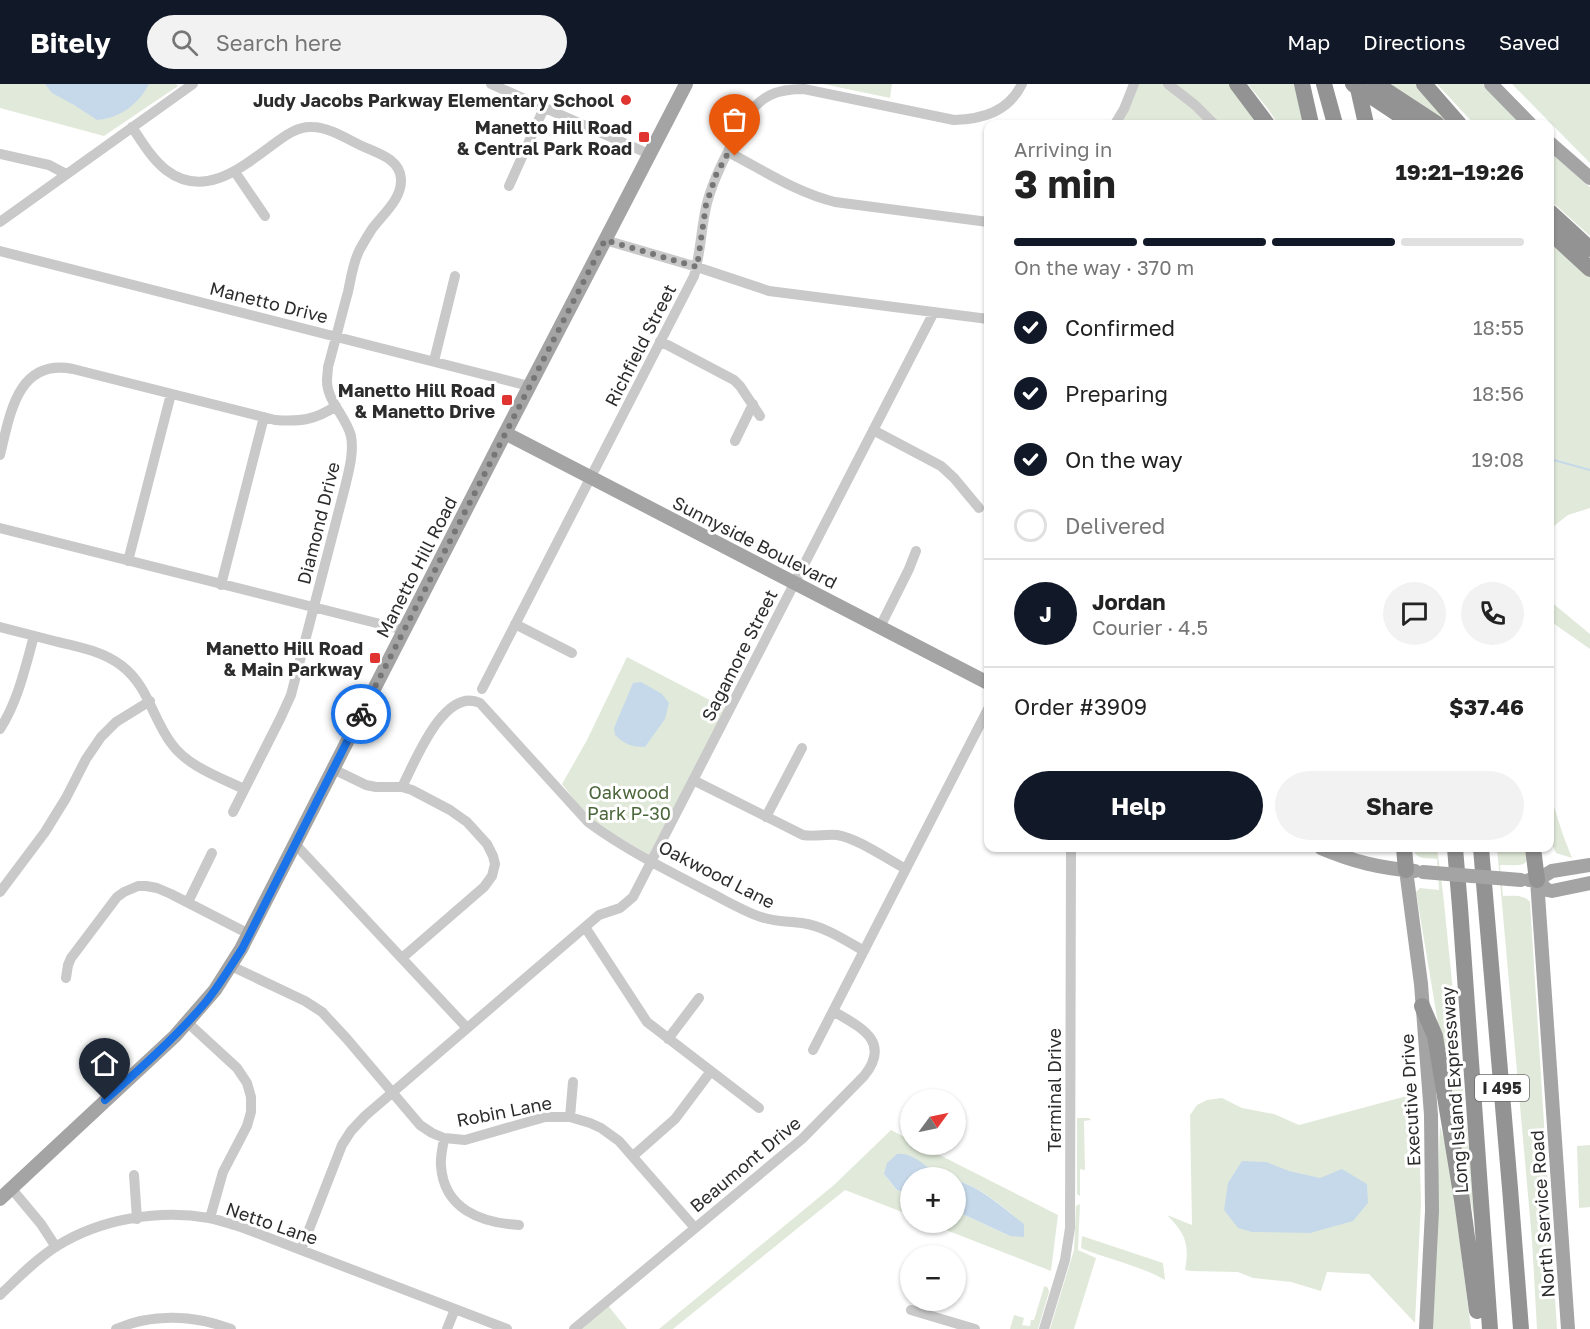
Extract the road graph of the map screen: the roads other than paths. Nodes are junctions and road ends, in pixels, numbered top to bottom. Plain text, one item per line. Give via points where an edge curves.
1 (194, 84) edge
2 (491, 84) edge
3 (686, 84) edge
4 (1022, 84) edge
5 (1134, 84) edge
6 (1168, 84) edge
7 (1237, 84) edge
8 (1324, 84) edge
9 (1355, 84) edge
10 (1376, 84) edge
11 (1424, 84) edge
12 (1491, 84) edge
13 (1303, 88) edge
14 (544, 108) junction
15 (1117, 120) edge
16 (1210, 120) edge
17 (1265, 120) edge
18 (1310, 120) edge
19 (1334, 120) edge
20 (1365, 120) edge
21 (1407, 120) edge
22 (1431, 120) edge
23 (1456, 120) edge
24 (1526, 120) edge
25 (132, 127) junction
26 (1554, 146) edge
27 (728, 153) junction
28 (0, 154) edge
29 (649, 154) junction
30 (235, 172) junction
31 (66, 174) junction
32 (1590, 178) edge
33 (509, 186) dead end
34 (265, 216) dead end
35 (1554, 216) edge
36 (984, 221) edge
37 (0, 222) edge
38 (1554, 236) edge
39 (605, 240) junction
40 (1590, 249) edge
41 (0, 251) edge
42 (697, 267) junction
43 (1590, 269) edge
44 (455, 276) dead end
45 (934, 312) junction
46 (984, 318) edge
47 (337, 337) junction
48 (660, 341) junction
49 (434, 362) junction
50 (529, 386) junction
51 (171, 394) junction
52 (753, 404) junction
53 (336, 406) junction
54 (5, 409) edge
55 (760, 416) dead end
56 (264, 417) junction
57 (873, 430) junction
58 (505, 434) junction
59 (735, 441) dead end
60 (0, 455) edge
61 (590, 478) junction
62 (979, 508) dead end
63 (0, 528) edge
64 (916, 550) dead end
65 (128, 561) junction
66 (795, 583) junction
67 (221, 585) junction
68 (314, 608) junction
69 (515, 624) junction
70 (0, 627) edge
71 (880, 627) junction
72 (404, 630) junction
73 (34, 636) junction
74 (572, 653) dead end
75 (984, 680) edge
76 (482, 689) dead end
77 (150, 701) junction
78 (984, 717) edge
79 (0, 729) edge
80 (802, 748) dead end
81 (333, 769) junction
82 (693, 780) junction
83 (402, 787) junction
84 (244, 789) junction
85 (233, 812) dead end
86 (766, 817) junction
87 (295, 844) junction
88 (1071, 852) edge
89 (1331, 852) edge
90 (1406, 852) edge
91 (1455, 852) edge
92 (1481, 852) edge
93 (1532, 852) edge
94 (212, 853) dead end
95 (652, 861) junction
96 (1590, 865) edge
97 (906, 869) junction
98 (1415, 871) junction
99 (1529, 880) junction
100 (1590, 883) edge
101 (0, 892) edge
102 (188, 902) junction
103 (585, 927) junction
104 (249, 934) junction
105 (864, 951) junction
106 (402, 958) junction
107 (231, 966) junction
108 (66, 978) dead end
109 (699, 998) dead end
110 (1422, 1006) junction
111 (833, 1011) junction
112 (187, 1022) junction
113 (467, 1028) junction
114 (668, 1039) junction
115 (813, 1050) dead end
116 (711, 1071) junction
117 (573, 1082) dead end
118 (392, 1092) junction
119 (759, 1108) dead end
120 (570, 1117) junction
121 (444, 1138) junction
122 (633, 1156) junction
123 (134, 1175) dead end
124 (11, 1188) junction
125 (0, 1199) edge
126 (210, 1218) junction
127 (137, 1219) junction
128 (519, 1225) dead end
129 (695, 1228) junction
130 (56, 1246) junction
131 (301, 1250) junction
132 (0, 1295) edge
133 (455, 1309) junction
134 (914, 1311) edge
135 (116, 1329) edge
136 (231, 1329) edge
137 (447, 1329) edge
138 (507, 1329) edge
139 (574, 1329) edge
140 (975, 1329) edge
141 (1044, 1329) edge
142 (1426, 1329) edge
143 (1479, 1329) edge
144 (1490, 1329) edge
145 (1521, 1329) edge
146 (1568, 1329) edge

1 - 25 street
2 - 14 street
3 - 29 main road, Manetto Hill Road
4 - 27 street, Richfield Street via 1008,103 988,115 954,120 788,89 768,95 750,110
5 - 15 street
6 - 16 street
7 - 17 highway
8 - 19 highway
9 - 20 highway, bridge
9 - 21 highway
10 - 22 highway
11 - 23 highway
12 - 24 main road
13 - 18 highway
14 - 29 street
14 - 33 street
25 - 30 street, Diamond Drive via 153,157 175,175 201,182
25 - 31 street
26 - 32 main road
27 - 36 street via 819,198
27 - 42 street, Richfield Street via 706,205
28 - 31 street via 49,165
29 - 39 main road, Manetto Hill Road
30 - 34 street
30 - 47 street, Diamond Drive via 296,130 310,126 382,154 396,165 400,192 359,251
31 - 37 street
35 - 40 highway
38 - 43 highway
39 - 42 street
39 - 50 main road, Manetto Hill Road
41 - 47 street, Manetto Drive
42 - 45 street via 769,291
42 - 48 street, Richfield Street
44 - 49 street
45 - 46 street
45 - 57 street, Sagamore Street
47 - 49 street, Manetto Drive
47 - 53 street, Diamond Drive via 327,382
48 - 52 street via 734,380
48 - 61 street, Richfield Street
49 - 50 street, Manetto Drive
50 - 58 main road, Manetto Hill Road
51 - 54 street via 54,367 26,381
51 - 56 street
51 - 65 street
52 - 55 street
52 - 59 street
53 - 56 street via 305,420
53 - 68 street, Diamond Drive via 350,435 351,459
54 - 60 street
56 - 67 street
57 - 62 street via 941,466
57 - 66 street, Sagamore Street
58 - 61 main road, Sunnyside Boulevard
58 - 72 main road, Manetto Hill Road
61 - 66 main road, Sunnyside Boulevard
61 - 69 street, Richfield Street
63 - 65 street
64 - 71 street
65 - 67 street
66 - 71 main road, Sunnyside Boulevard
66 - 82 street, Sagamore Street
67 - 68 street
68 - 72 street
68 - 84 street, Diamond Drive via 291,695
69 - 74 street
69 - 76 street, Richfield Street
70 - 73 street
71 - 75 main road, Sunnyside Boulevard
72 - 81 main road, Manetto Hill Road
73 - 77 street via 107,656 133,675
73 - 79 street via 19,690
77 - 84 street via 158,724 177,751
77 - 101 street via 100,737 45,832
78 - 97 street
80 - 86 street
81 - 83 street via 376,787
81 - 87 main road, Manetto Hill Road
82 - 86 street
82 - 95 street, Sagamore Street
83 - 95 street, Oakwood Lane via 426,740 448,710 469,700 480,703 588,822
83 - 106 street via 467,822 487,844 495,864 484,887
84 - 85 street, Diamond Drive
86 - 97 street via 803,835 845,837
87 - 104 main road, Manetto Hill Road
87 - 106 street
88 - 141 street, Terminal Drive via 1070,1228 1065,1260
89 - 98 main road via 1360,863
90 - 98 highway
91 - 144 highway, Long Island Expressway / I 495
92 - 145 highway, I 495
93 - 99 highway
94 - 102 street
95 - 103 street, Sagamore Street via 628,903 599,915
95 - 105 street, Oakwood Lane via 758,916 818,927
96 - 99 main road via 1552,871
97 - 105 street
98 - 99 main road, bridge
98 - 110 main road, Executive Drive
99 - 100 main road via 1549,891
99 - 146 main road, North Service Road
102 - 104 street
102 - 108 street via 146,886 124,892 71,958
103 - 113 street, Sagamore Street
103 - 114 street via 647,1022
104 - 107 main road, Manetto Hill Road
105 - 111 street
106 - 113 street
107 - 112 main road, Manetto Hill Road
107 - 118 street, Robin Lane via 322,1012
109 - 114 street
110 - 142 main road, Executive Drive via 1432,1158
110 - 143 highway via 1435,1036
111 - 115 street
111 - 129 street, Beaumont Drive via 869,1035 875,1050 870,1068 802,1139
112 - 124 main road, Manetto Hill Road
112 - 126 street via 237,1068 251,1097 248,1126 224,1172
113 - 118 street, Sagamore Street
114 - 116 street
116 - 119 street
116 - 122 street via 675,1119
117 - 120 street
118 - 121 street, Robin Lane via 420,1125
118 - 131 street, Sagamore Street via 365,1116 342,1145
120 - 121 street, Robin Lane via 545,1117 465,1140
120 - 122 street, Robin Lane via 602,1128
121 - 128 street via 440,1164 453,1199 483,1220
122 - 129 street, Robin Lane
123 - 127 street
124 - 125 main road, Manetto Hill Road
124 - 130 street
126 - 127 street, Netto Lane via 176,1215
126 - 131 street, Netto Lane
127 - 130 street, Netto Lane via 96,1228
129 - 139 street, Beaumont Drive
130 - 132 street, Netto Lane
131 - 133 street, Netto Lane
133 - 137 street
133 - 138 street, Netto Lane
134 - 140 street
135 - 136 street via 161,1317 197,1319

